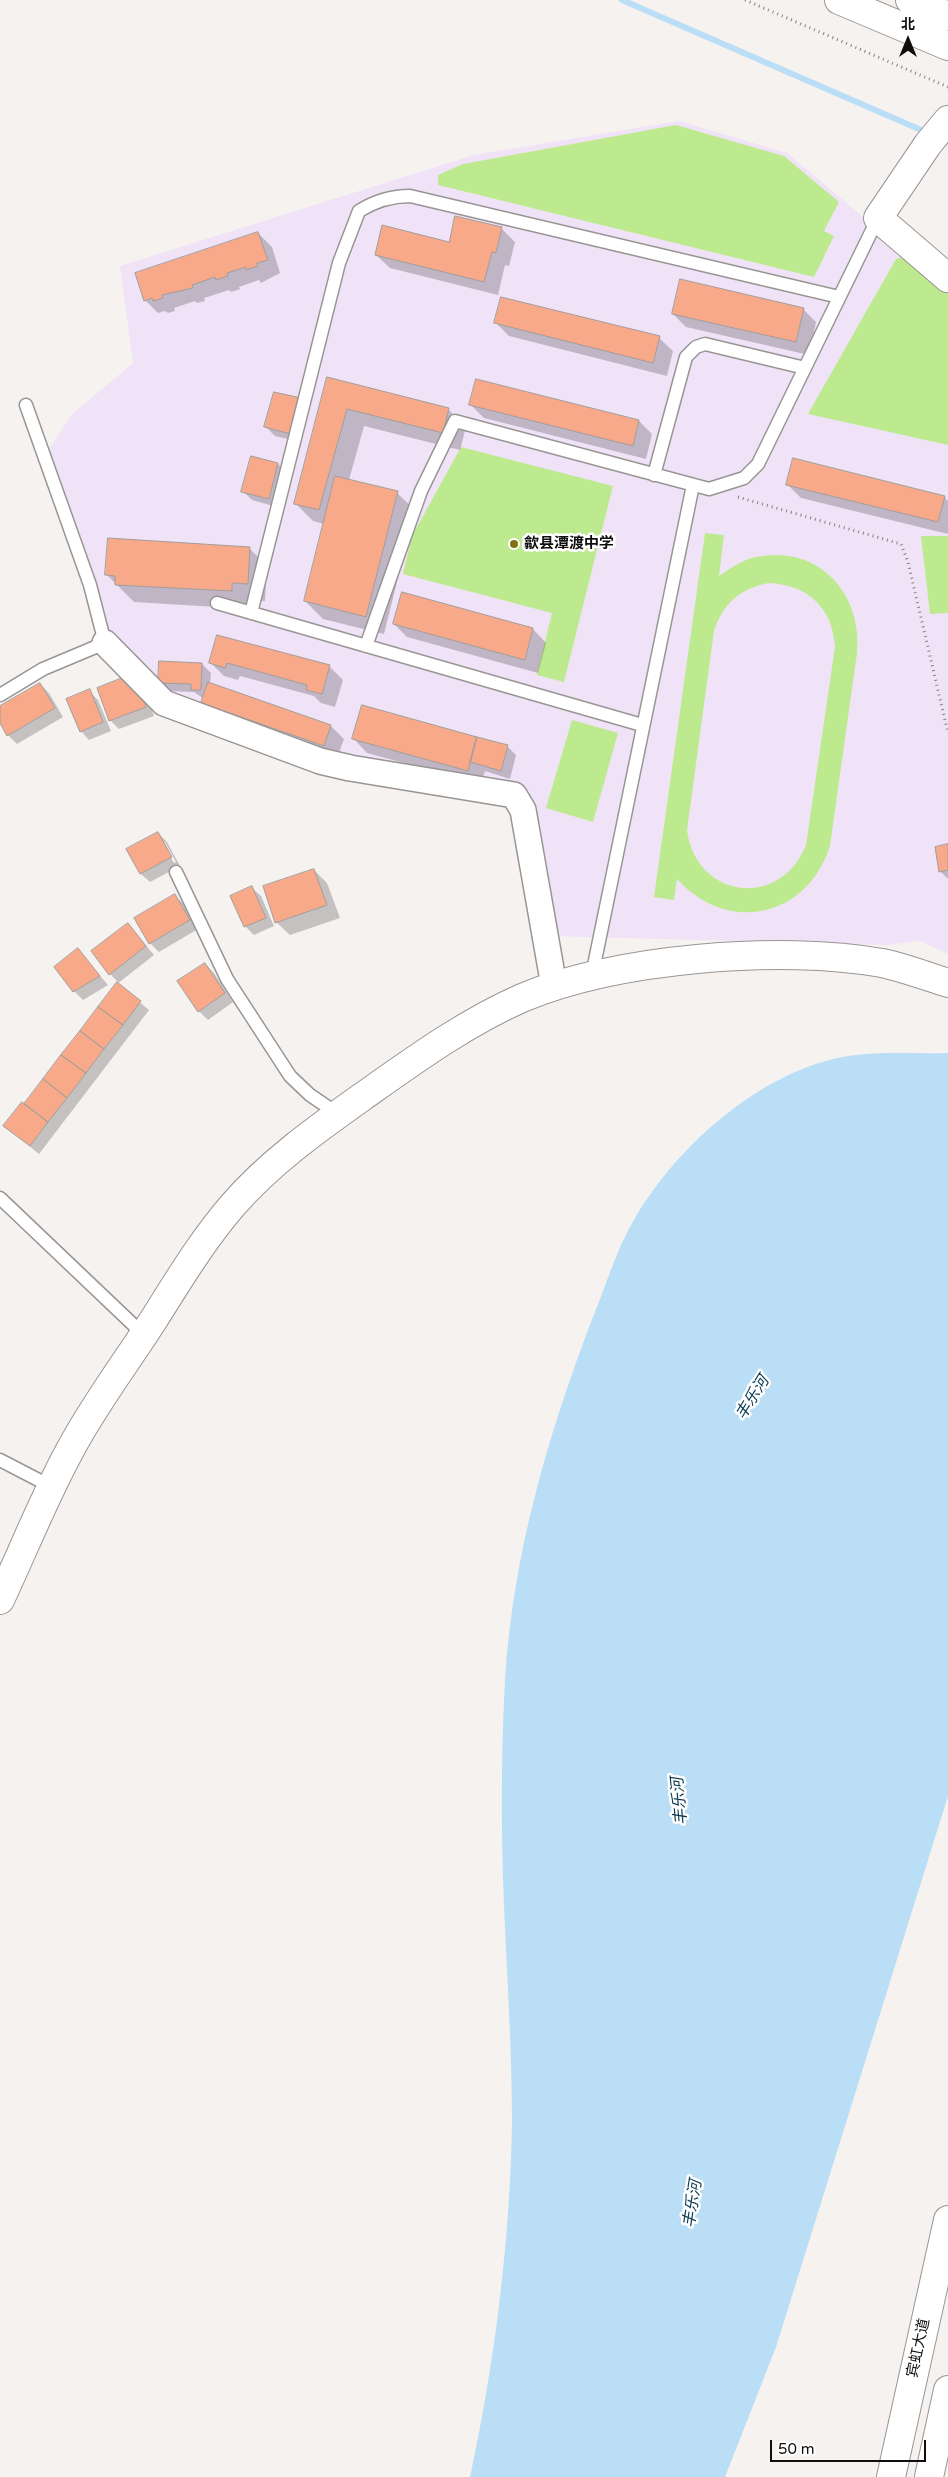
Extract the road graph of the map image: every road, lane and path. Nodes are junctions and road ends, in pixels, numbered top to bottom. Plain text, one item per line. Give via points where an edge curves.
1 (745, 0) edge
2 (839, 0) edge
3 (910, 0) edge
4 (948, 16) edge
5 (948, 46) edge
6 (948, 86) edge
7 (948, 120) edge
8 (878, 218) junction
9 (948, 278) edge
10 (839, 297) junction
11 (805, 368) junction
12 (26, 406) dead end
13 (654, 474) junction
14 (693, 485) junction
15 (709, 489) junction
16 (217, 603) dead end
17 (251, 613) junction
18 (104, 643) junction
19 (366, 646) junction
20 (0, 695) edge
21 (642, 725) junction
22 (948, 733) edge
23 (176, 872) dead end
24 (592, 975) junction
25 (948, 983) edge
26 (554, 986) junction
27 (338, 1114) junction
28 (0, 1198) edge
29 (144, 1335) junction
30 (0, 1460) edge
31 (52, 1487) junction
32 (0, 1600) edge
33 (948, 2220) edge
34 (948, 2390) edge
35 (891, 2477) edge
36 (929, 2477) edge

1 - 6 path
2 - 5 street
3 - 4 street
7 - 8 street
8 - 9 street
8 - 10 lane
10 - 11 lane
10 - 17 lane via 410,196 386,198 366,206 359,211 339,263
11 - 13 lane via 705,344 696,346 686,357
11 - 15 lane via 758,464 744,478
12 - 18 lane via 90,585
13 - 14 lane
13 - 19 lane via 455,421 421,491
14 - 15 lane
14 - 21 lane
15 - 22 path via 901,544
16 - 17 lane
17 - 19 lane
18 - 20 lane via 43,670
18 - 26 street via 164,702 320,760 350,768 514,795 522,810
19 - 21 lane
21 - 24 lane
23 - 27 lane via 227,979 290,1076
24 - 25 street via 688,961 770,956 827,957 881,963
24 - 26 street
26 - 27 street via 502,1007 468,1026
27 - 29 street via 278,1161 235,1202 199,1249
28 - 29 lane
29 - 31 street via 69,1451
30 - 31 lane
31 - 32 street
33 - 35 street, 宾虹大道
34 - 36 street

